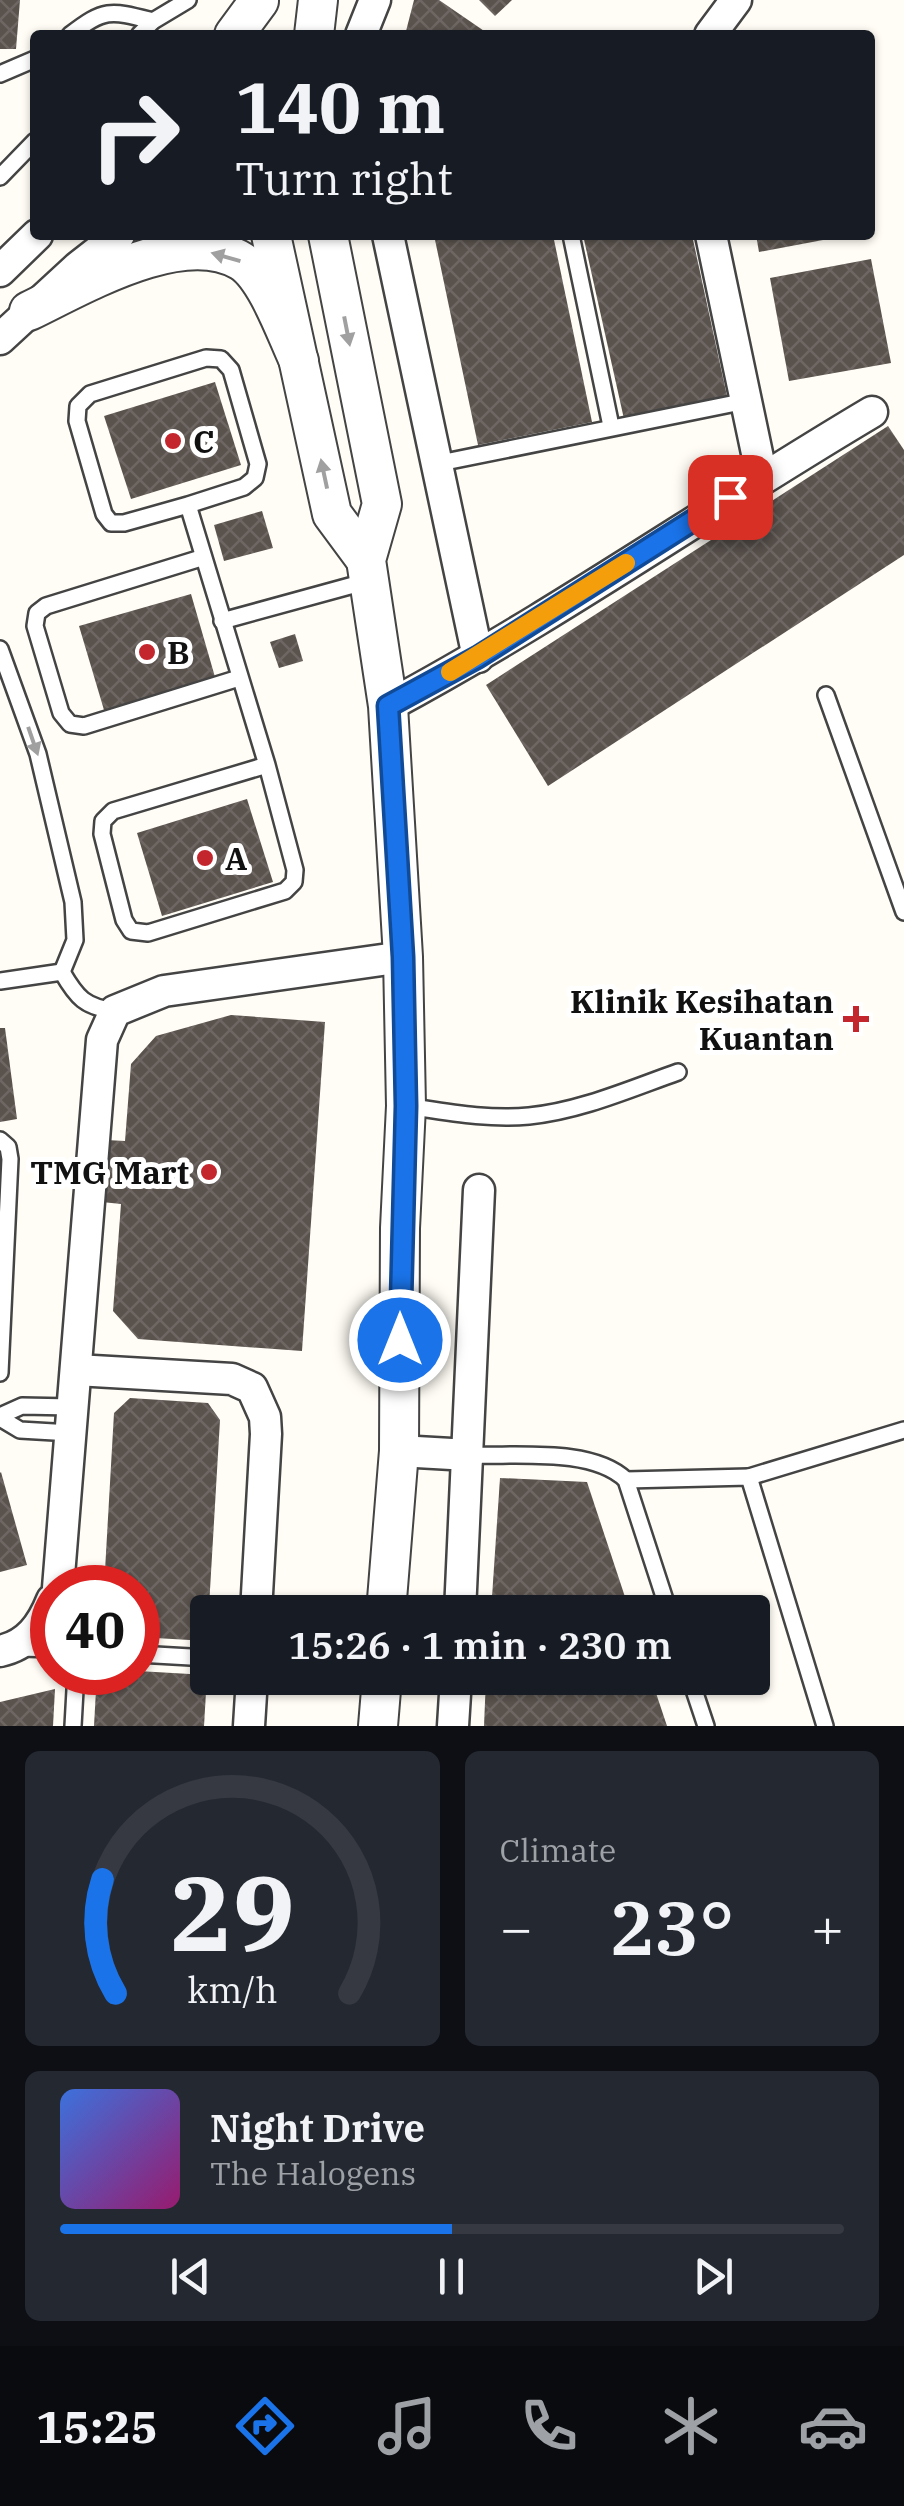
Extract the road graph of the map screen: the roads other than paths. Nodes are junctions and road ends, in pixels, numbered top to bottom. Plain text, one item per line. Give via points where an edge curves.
1 (188, 0) edge
2 (259, 0) edge
3 (318, 0) edge
4 (375, 0) edge
5 (736, 0) edge
6 (152, 21) junction
7 (76, 30) edge
8 (144, 30) edge
9 (238, 30) edge
10 (255, 30) edge
11 (315, 30) edge
12 (363, 30) edge
13 (714, 30) edge
14 (30, 61) edge
15 (0, 74) edge
16 (30, 144) edge
17 (30, 146) edge
18 (0, 157) edge
19 (0, 177) edge
20 (33, 240) edge
21 (113, 240) edge
22 (272, 240) edge
23 (329, 240) edge
24 (389, 240) edge
25 (571, 240) edge
26 (712, 240) edge
27 (0, 271) edge
28 (29, 311) junction
29 (0, 339) edge
30 (299, 361) junction
31 (746, 401) junction
32 (872, 412) dead end
33 (611, 426) junction
34 (435, 464) junction
35 (762, 477) junction
36 (188, 505) junction
37 (201, 558) junction
38 (367, 571) junction
39 (222, 621) junction
40 (0, 650) edge
41 (478, 657) junction
42 (238, 678) junction
43 (826, 695) dead end
44 (388, 706) junction
45 (266, 765) junction
46 (904, 912) edge
47 (403, 957) junction
48 (62, 972) junction
49 (0, 981) edge
50 (116, 1011) junction
51 (678, 1072) dead end
52 (406, 1106) junction
53 (0, 1140) edge
54 (479, 1190) dead end
55 (76, 1370) junction
56 (0, 1373) edge
57 (22, 1406) junction
58 (0, 1417) edge
59 (72, 1420) junction
60 (20, 1430) junction
61 (904, 1430) edge
62 (399, 1451) junction
63 (469, 1456) junction
64 (749, 1477) junction
65 (626, 1480) junction
66 (60, 1565) edge
67 (257, 1595) edge
68 (387, 1595) edge
69 (461, 1595) edge
70 (663, 1595) edge
71 (30, 1633) edge
72 (8, 1650) edge
73 (160, 1655) edge
74 (190, 1657) edge
75 (74, 1695) edge
76 (251, 1695) edge
77 (381, 1695) edge
78 (455, 1695) edge
79 (696, 1695) edge
80 (72, 1726) edge
81 (249, 1726) edge
82 (378, 1726) edge
83 (454, 1726) edge
84 (706, 1726) edge
85 (826, 1726) edge

1 - 6 lane
2 - 9 street
2 - 10 street
3 - 11 street
4 - 12 street
5 - 13 street
6 - 7 lane via 119,12 96,15
6 - 8 lane
14 - 15 lane
16 - 18 lane
17 - 19 lane
20 - 27 street
21 - 28 street
22 - 30 street
23 -> 38 street via 382,504
24 - 34 street
25 - 33 lane
26 - 31 street
28 - 29 street
30 -> 28 street via 260,280 218,252 126,264
38 -> 30 street via 332,514
31 - 33 lane
31 - 35 street
32 - 35 street
33 - 34 lane
34 - 41 street
35 - 41 street
36 - 36 lane via 256,478 258,464 231,370 221,359 90,394 78,406 76,422 111,523
36 - 37 lane
37 - 39 lane
37 - 42 lane via 37,613 61,713 70,724 84,726
38 - 39 lane
38 - 44 street
39 - 42 lane
40 -> 48 lane via 38,754 74,902 75,940
41 - 44 street
42 - 45 lane
43 - 46 lane
44 - 47 street
45 - 45 lane via 113,810 103,820 132,932 148,933 285,891 294,882
47 - 50 street via 164,991
47 - 52 street
48 - 49 lane
48 - 50 lane via 78,1000
50 - 55 street via 102,1040
51 - 52 lane via 532,1116
52 - 62 street
53 - 56 lane via 10,1158
54 - 63 street
55 - 59 street
55 - 67 street via 232,1379 252,1388 266,1417
57 - 58 lane
57 - 59 lane
57 - 60 lane
58 - 60 lane
59 - 60 lane
59 - 66 street
61 - 64 lane
62 - 63 street
62 - 68 street
63 - 65 lane via 589,1459
63 - 69 street
64 - 65 lane
64 - 85 lane
65 - 70 lane
71 - 72 street
73 - 74 lane
75 - 80 lane
76 - 81 street
77 - 82 street
78 - 83 street
79 - 84 lane

